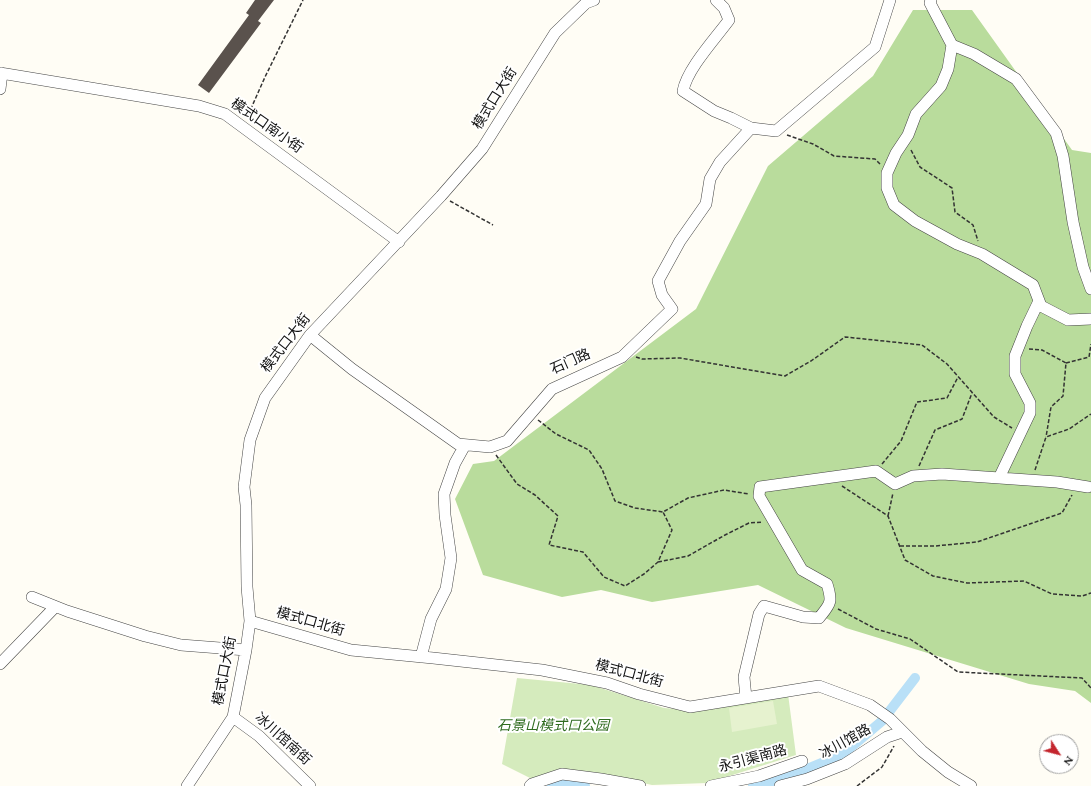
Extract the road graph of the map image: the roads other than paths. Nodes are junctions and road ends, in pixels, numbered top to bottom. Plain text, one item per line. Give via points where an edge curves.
1 (594, 0) edge
2 (716, 0) edge
3 (890, 0) edge
4 (931, 0) edge
5 (952, 45) junction
6 (1, 73) edge
7 (0, 89) edge
8 (751, 128) junction
9 (399, 242) junction
10 (1091, 289) edge
11 (1039, 301) junction
12 (1091, 319) edge
13 (310, 335) junction
14 (466, 445) junction
15 (999, 478) junction
16 (1082, 486) road end
17 (32, 597) dead end
18 (55, 607) junction
19 (250, 621) junction
20 (246, 650) junction
21 (421, 656) junction
22 (0, 664) edge
23 (746, 698) junction
24 (233, 717) junction
25 (902, 732) junction
26 (802, 761) dead end
27 (187, 786) edge
28 (310, 786) edge
29 (530, 786) edge
30 (640, 786) edge
31 (711, 786) edge
32 (780, 786) edge
33 (971, 786) edge

1 - 9 street, 模式口大街 via 555,32 482,149
2 - 8 street via 724,8 729,20 698,60 684,84 683,92 714,111
3 - 8 street via 875,47 776,131
4 - 5 street via 930,3
5 - 10 street via 974,54 1016,79 1056,133 1063,156 1072,222
5 - 11 street via 948,69 940,86 916,114 905,140 896,153 887,173 887,188 894,205 915,221 957,244 982,254 1033,285
6 - 7 street
6 - 9 street, 模式口南小街 via 199,106 225,114
8 - 14 street, 石门路 via 720,162 710,179 706,204 680,241 658,281 662,295 672,309 622,357 552,389 507,441 490,447
9 - 13 street, 模式口大街
11 - 12 street via 1041,306 1068,320
11 - 15 street via 1016,356 1016,374 1030,403 1030,413
13 - 14 street, 石门路 via 352,369 458,444
13 - 19 street, 模式口大街 via 265,398 250,440 244,487
14 - 21 street via 455,463 444,494 451,558 446,589 431,619
15 - 16 street
15 - 23 street via 942,474 914,476 895,484 876,471 760,487 759,496 802,570 827,584 830,596 829,604 819,618 803,617 764,606 759,614 744,677
17 - 18 street
18 - 20 street via 180,645
18 - 22 street
19 - 20 street, 模式口大街
19 - 21 street, 模式口北街 via 351,650
20 - 24 street, 模式口大街
21 - 23 street, 模式口北街 via 542,670 607,683 690,707
23 - 25 street, 模式口北街 via 819,686 870,705 890,719
24 - 27 street, 模式口大街
24 - 28 street, 冰川馆南街 via 259,736
25 - 32 street, 冰川馆路 via 887,737 845,764
25 - 33 street, 模式口北街 via 948,772
26 - 31 street, 永引渠南路 via 759,776
29 - 30 street via 562,774

